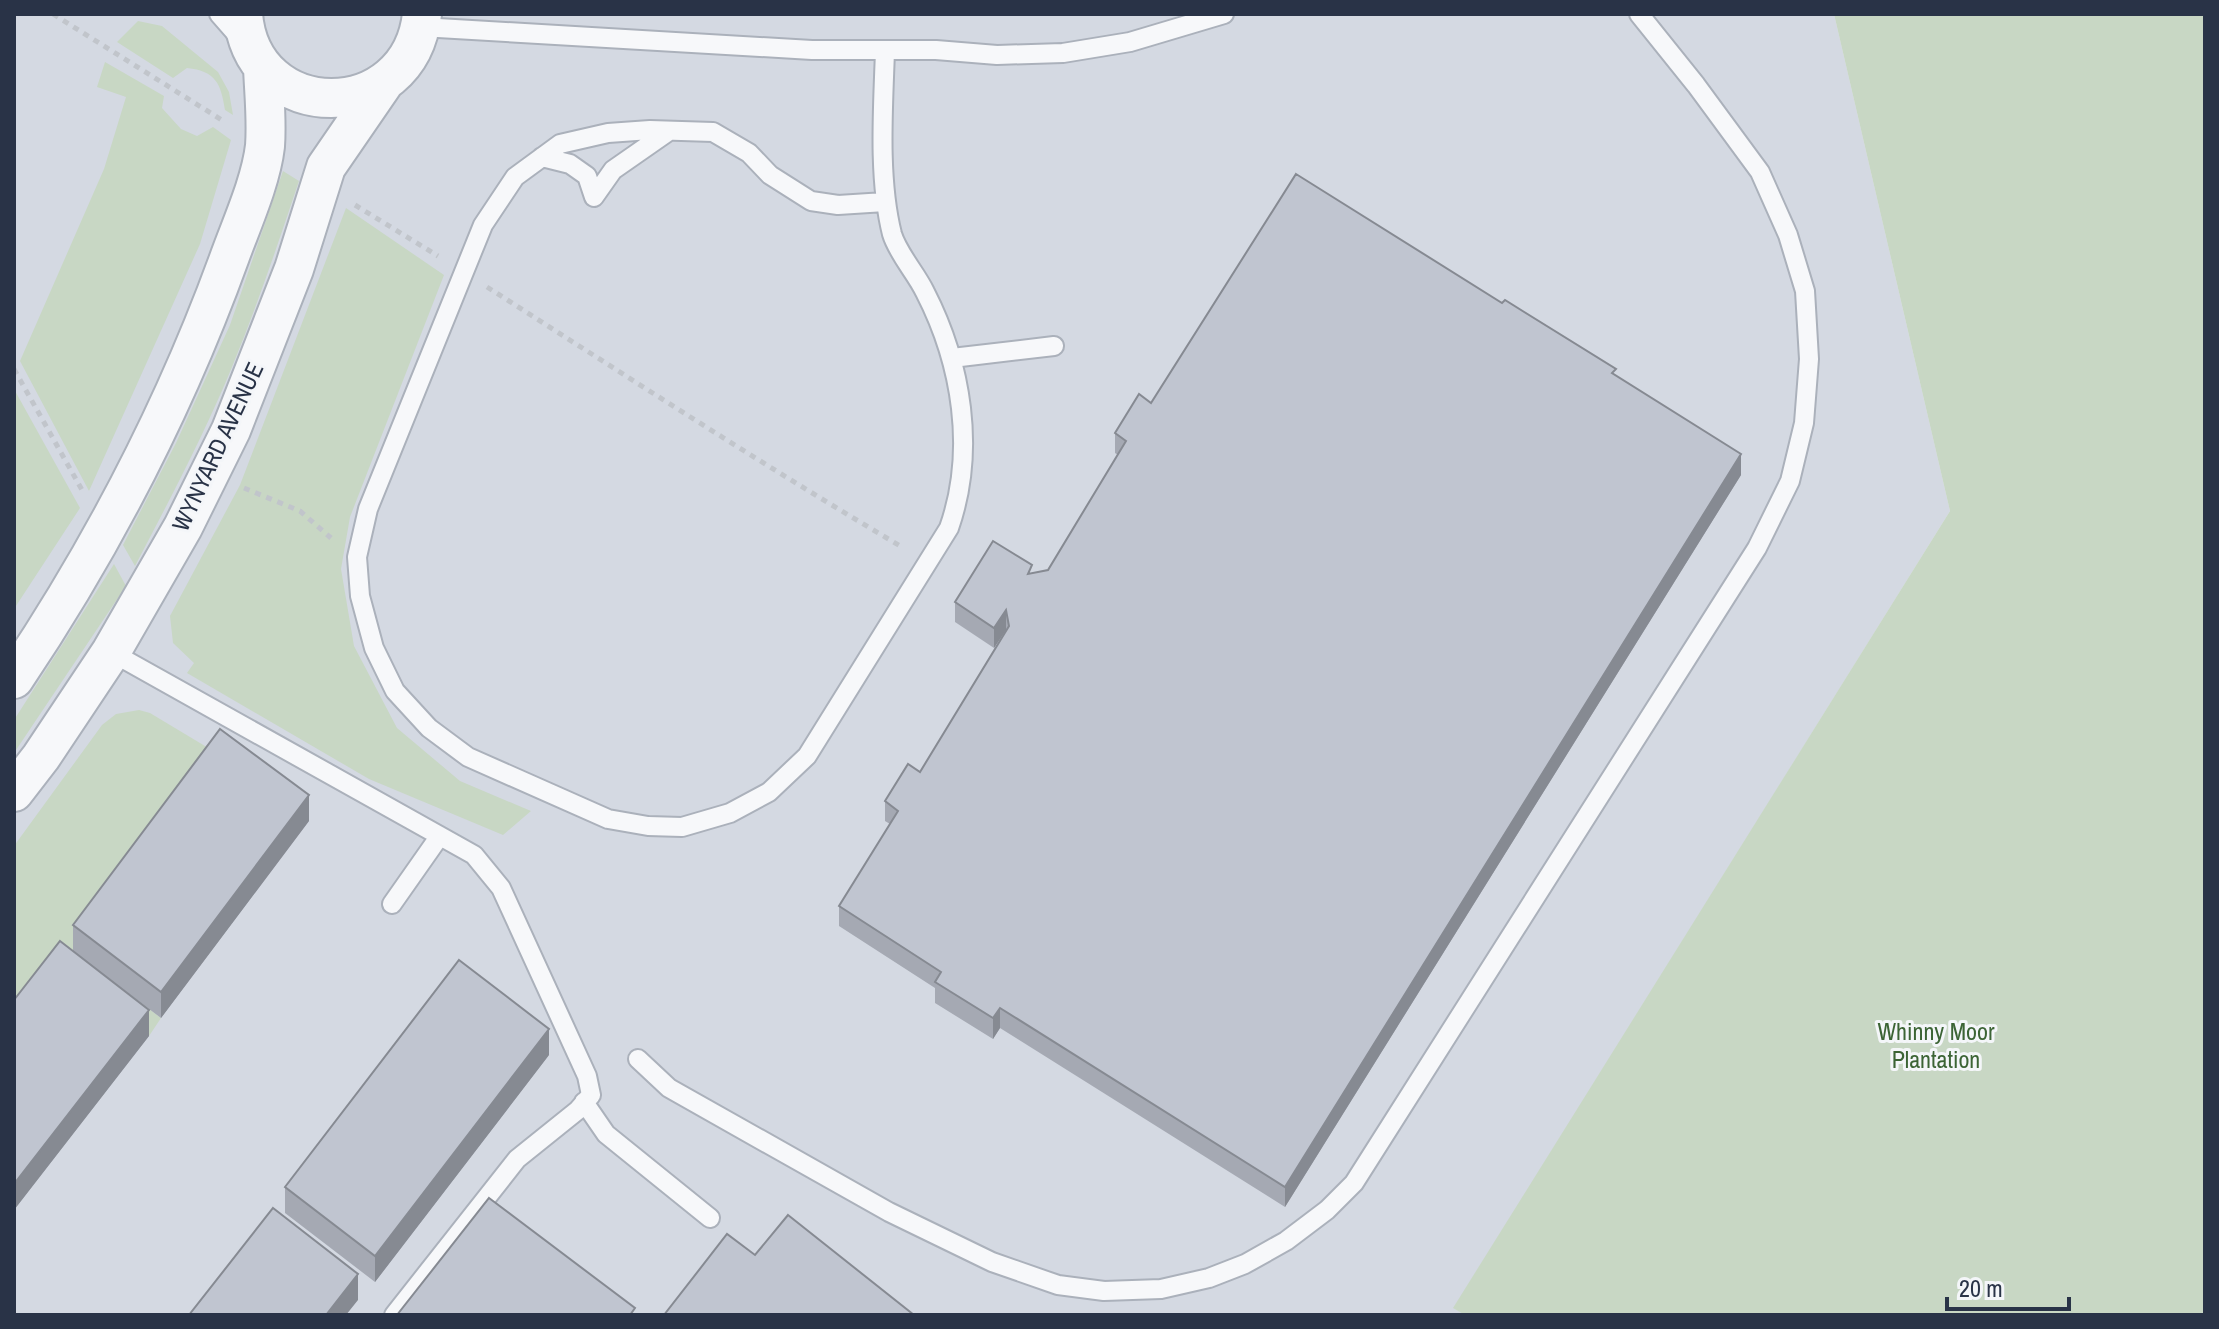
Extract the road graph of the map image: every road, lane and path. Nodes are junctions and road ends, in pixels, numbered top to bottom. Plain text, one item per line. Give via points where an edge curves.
1 (219, 14) edge
2 (243, 14) edge
3 (1224, 14) edge
4 (1639, 14) edge
5 (421, 20) edge
6 (885, 51) junction
7 (259, 61) junction
8 (383, 84) junction
9 (669, 131) junction
10 (542, 157) junction
11 (885, 202) junction
12 (1054, 346) dead end
13 (952, 358) junction
14 (14, 369) edge
15 (210, 474) junction
16 (104, 530) junction
17 (358, 551) junction
18 (111, 652) junction
19 (14, 679) edge
20 (14, 792) edge
21 (439, 837) junction
22 (392, 904) dead end
23 (638, 1059) dead end
24 (584, 1102) junction
25 (710, 1218) dead end
26 (394, 1315) edge

1 - 7 lane
2 - 7 street
3 - 6 lane via 1130,42 1063,53
4 - 23 lane via 1760,172 1788,235 1805,291 1809,359 1804,423 1790,481 1757,548 1354,1183 1286,1241 1209,1278 1161,1289 1104,1291 1058,1285 992,1262 889,1212 669,1088
5 - 6 lane
5 - 8 street, WYNYARD AVENUE via 411,53
6 - 11 lane
7 - 8 street via 285,86 312,97 341,99
7 - 16 street via 265,147 252,195 213,302 144,456
8 - 15 street, WYNYARD AVENUE via 326,167 294,269
9 - 10 lane via 608,133 560,144
9 - 10 lane via 613,170 594,197 587,176 570,164
9 - 11 lane via 713,132 811,201
10 - 17 lane via 515,177 483,225 368,509
11 - 13 lane via 893,238 925,292
12 - 13 lane
13 - 17 lane via 959,381 963,460 960,498 949,528 807,756 769,792 730,813 682,827 608,819 468,757 429,728 395,691 374,648 360,596
14 - 16 path
15 - 17 path via 300,511 325,535
15 - 18 street, WYNYARD AVENUE
16 - 19 street via 64,605
18 - 20 street, WYNYARD AVENUE
18 - 21 lane
21 - 22 lane
21 - 24 lane via 474,855 501,888 587,1076 591,1095
24 - 25 lane via 606,1134
24 - 26 lane via 517,1159

